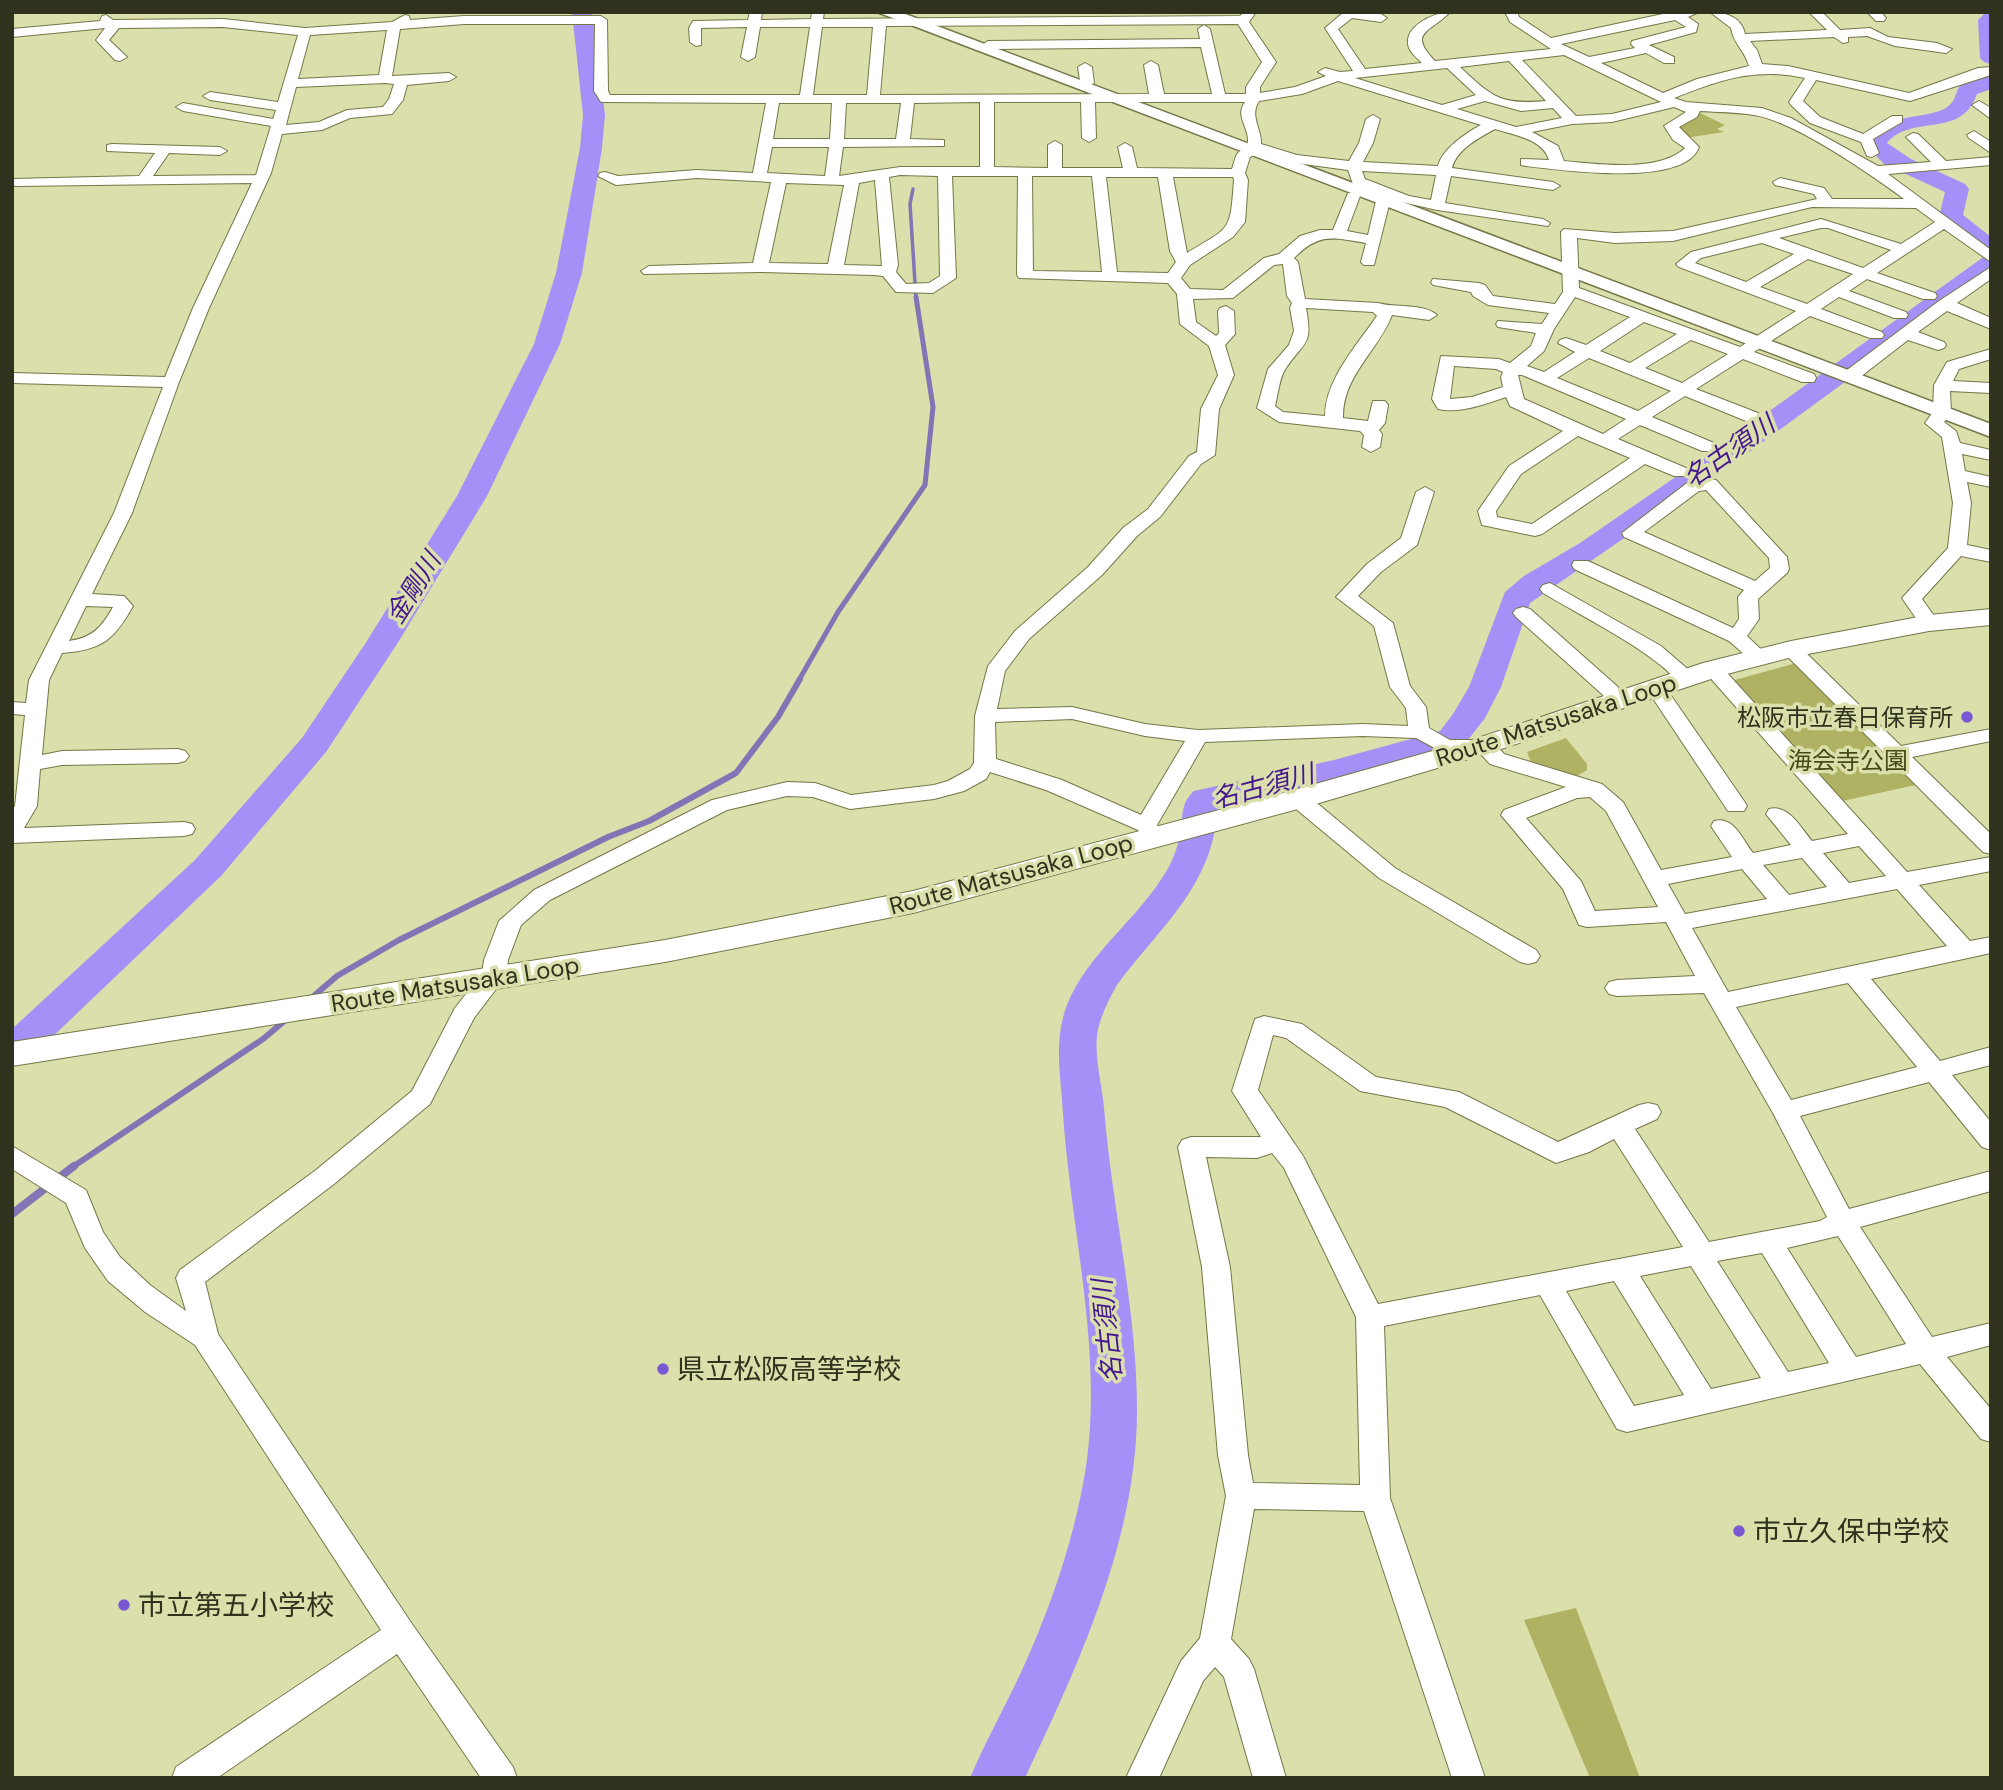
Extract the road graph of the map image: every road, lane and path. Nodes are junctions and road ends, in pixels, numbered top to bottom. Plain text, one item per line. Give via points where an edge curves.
1 (252, 12) edge
2 (408, 12) edge
3 (1444, 12) edge
4 (1510, 12) edge
5 (1623, 12) edge
6 (1693, 12) edge
7 (1716, 12) edge
8 (1815, 12) edge
9 (1350, 13) edge
10 (1683, 14) edge
11 (1201, 16) edge
12 (1246, 16) edge
13 (18, 17) dead end
14 (883, 17) edge
15 (945, 17) edge
16 (987, 17) edge
17 (108, 18) edge
18 (755, 18) edge
19 (816, 18) edge
20 (1381, 18) dead end
21 (912, 22) junction
22 (1638, 22) junction
23 (244, 25) junction
24 (399, 25) junction
25 (18, 31) edge
26 (307, 31) junction
27 (1837, 33) junction
28 (1739, 38) junction
29 (696, 42) dead end
30 (1551, 42) junction
31 (1208, 43) junction
32 (988, 48) junction
33 (1648, 49) junction
34 (1946, 49) dead end
35 (1565, 51) junction
36 (120, 57) dead end
37 (748, 57) dead end
38 (1513, 58) junction
39 (1669, 60) dead end
40 (1586, 62) junction
41 (1450, 64) junction
42 (1151, 65) dead end
43 (1432, 66) junction
44 (1084, 68) dead end
45 (1756, 68) junction
46 (1318, 69) dead end
47 (1643, 71) dead end
48 (1987, 71) edge
49 (1362, 74) junction
50 (1813, 75) junction
51 (1340, 76) junction
52 (449, 77) dead end
53 (1617, 77) junction
54 (1922, 77) dead end
55 (385, 79) junction
56 (401, 81) junction
57 (1953, 82) junction
58 (290, 83) junction
59 (1085, 92) junction
60 (198, 95) dead end
61 (1274, 95) junction
62 (1113, 97) junction
63 (1159, 97) junction
64 (1219, 97) junction
65 (1251, 97) junction
66 (1485, 97) junction
67 (806, 98) junction
68 (839, 98) junction
69 (873, 98) junction
70 (908, 98) junction
71 (773, 99) junction
72 (989, 99) junction
73 (1668, 100) junction
74 (1557, 104) junction
75 (1799, 105) junction
76 (1979, 105) dead end
77 (183, 107) dead end
78 (283, 107) junction
79 (1694, 107) junction
80 (1441, 109) junction
81 (1745, 109) junction
82 (1278, 111) dead end
83 (1991, 115) edge
84 (1373, 119) dead end
85 (1897, 119) dead end
86 (1572, 120) junction
87 (1491, 126) junction
88 (279, 127) junction
89 (1514, 131) junction
90 (1974, 135) dead end
91 (1913, 137) dead end
92 (1089, 138) dead end
93 (1867, 140) junction
94 (764, 143) junction
95 (837, 143) junction
96 (902, 143) junction
97 (939, 143) dead end
98 (1055, 145) dead end
99 (1125, 147) dead end
100 (112, 148) dead end
101 (164, 149) junction
102 (1991, 149) edge
103 (220, 150) dead end
104 (1252, 151) junction
105 (1991, 161) edge
106 (1526, 162) dead end
107 (1941, 164) junction
108 (1557, 165) junction
109 (1354, 166) junction
110 (1874, 170) junction
111 (945, 171) junction
112 (987, 171) junction
113 (1445, 171) junction
114 (1025, 172) junction
115 (1055, 172) junction
116 (1131, 173) junction
117 (1238, 173) junction
118 (1098, 174) junction
119 (1166, 174) junction
120 (605, 176) dead end
121 (882, 176) junction
122 (759, 178) junction
123 (144, 179) junction
124 (259, 179) junction
125 (779, 180) junction
126 (852, 180) junction
127 (831, 181) junction
128 (16, 182) dead end
129 (1780, 182) dead end
130 (1353, 197) dead end
131 (1384, 201) junction
132 (1827, 202) junction
133 (1920, 204) junction
134 (1548, 205) junction
135 (1437, 206) junction
136 (1944, 223) junction
137 (1725, 226) junction
138 (1569, 232) junction
139 (1338, 236) junction
140 (1764, 238) junction
141 (1374, 240) junction
142 (1902, 249) junction
143 (1806, 253) junction
144 (1987, 255) edge
145 (1284, 258) junction
146 (1184, 262) junction
147 (1369, 262) dead end
148 (760, 267) junction
149 (835, 269) junction
150 (649, 271) dead end
151 (888, 272) junction
152 (1572, 272) junction
153 (1991, 272) edge
154 (1864, 274) junction
155 (1110, 277) junction
156 (1173, 278) junction
157 (1439, 282) dead end
158 (1747, 288) junction
159 (1836, 291) junction
160 (1571, 292) junction
161 (1185, 294) junction
162 (1929, 296) dead end
163 (1300, 303) junction
164 (1945, 304) junction
165 (1560, 310) junction
166 (1806, 310) junction
167 (1226, 311) dead end
168 (1381, 312) junction
169 (1429, 315) dead end
170 (1900, 315) dead end
171 (1642, 316) junction
172 (1504, 324) dead end
173 (1991, 324) edge
174 (1546, 329) junction
175 (1905, 333) junction
176 (1689, 334) junction
177 (1876, 335) dead end
178 (1756, 342) junction
179 (1566, 343) dead end
180 (1217, 344) junction
181 (1938, 345) dead end
182 (1585, 351) junction
183 (1739, 352) junction
184 (1991, 354) edge
185 (1632, 369) junction
186 (1512, 370) junction
187 (1842, 374) junction
188 (12, 378) edge
189 (1546, 378) junction
190 (1808, 378) dead end
191 (171, 382) junction
192 (1942, 385) junction
193 (1991, 388) edge
194 (1682, 389) junction
195 (1511, 390) junction
196 (1378, 405) dead end
197 (1942, 413) junction
198 (1752, 417) dead end
199 (1639, 419) junction
200 (1334, 422) junction
201 (1576, 429) junction
202 (1991, 431) edge
203 (1605, 440) junction
204 (1952, 446) junction
205 (1708, 447) dead end
206 (1991, 455) edge
207 (1643, 457) junction
208 (1680, 472) dead end
209 (1957, 474) junction
210 (1991, 482) edge
211 (1425, 492) dead end
212 (1957, 549) junction
213 (1991, 556) edge
214 (1581, 565) dead end
215 (1755, 588) junction
216 (1550, 589) dead end
217 (80, 600) junction
218 (1523, 613) dead end
219 (1987, 621) edge
220 (1929, 623) junction
221 (1737, 637) junction
222 (55, 648) junction
223 (1791, 649) junction
224 (1759, 657) junction
225 (1700, 673) junction
226 (1656, 688) junction
227 (1618, 701) junction
228 (12, 708) edge
229 (37, 709) junction
230 (985, 716) junction
231 (1419, 731) junction
232 (1991, 735) edge
233 (1198, 736) junction
234 (1485, 745) junction
235 (1898, 753) junction
236 (178, 755) dead end
237 (985, 762) junction
238 (30, 764) junction
239 (1594, 789) junction
240 (1297, 799) junction
241 (1736, 806) dead end
242 (1777, 814) dead end
243 (1722, 826) dead end
244 (184, 829) dead end
245 (1156, 832) junction
246 (12, 833) edge
247 (1865, 838) junction
248 (1988, 839) edge
249 (1807, 849) junction
250 (1747, 861) junction
251 (1991, 864) edge
252 (1655, 879) junction
253 (1903, 880) junction
254 (1843, 891) junction
255 (1783, 903) junction
256 (1676, 918) junction
257 (1991, 945) edge
258 (1965, 951) junction
259 (1528, 957) dead end
260 (1854, 974) junction
261 (494, 976) junction
262 (1617, 988) dead end
263 (1716, 993) junction
264 (12, 1054) edge
265 (1991, 1056) edge
266 (1933, 1070) junction
267 (1785, 1111) junction
268 (1648, 1112) dead end
269 (1619, 1126) junction
270 (1991, 1140) edge
271 (1278, 1142) junction
272 (12, 1156) edge
273 (1991, 1181) edge
274 (1842, 1221) junction
275 (1769, 1241) junction
276 (1698, 1255) junction
277 (1621, 1269) junction
278 (1547, 1283) junction
279 (1370, 1317) junction
280 (1991, 1334) edge
281 (205, 1337) junction
282 (1926, 1351) junction
283 (1849, 1370) junction
284 (1782, 1386) junction
285 (1704, 1403) junction
286 (1991, 1430) edge
287 (1241, 1496) junction
288 (1375, 1498) junction
289 (401, 1634) junction
290 (1215, 1644) junction
291 (188, 1778) edge
292 (501, 1778) edge
293 (1142, 1778) edge
294 (1270, 1778) edge
295 (1469, 1778) edge

1 - 23 street
2 - 24 street
3 - 43 street via 1417,32 1413,41
4 - 30 street
5 - 22 street
6 - 10 street
7 - 28 street via 1736,25
8 - 27 street
9 - 20 street
9 - 49 street via 1331,28
10 - 22 street
10 - 33 street via 1692,29 1637,44
11 - 12 street
11 - 16 street
11 - 31 street
12 - 65 street via 1269,62 1252,87
13 - 25 street
14 - 19 street
14 - 21 street
14 - 69 street
15 - 16 street
15 - 21 street
16 - 32 street
17 - 23 street
17 - 25 street
17 - 36 street via 114,26 102,40
18 - 19 street
18 - 29 street via 697,24
18 - 37 street
19 - 67 street
21 - 32 street
22 - 30 street
23 - 26 street
24 - 26 street
24 - 55 street via 394,26
24 - 71 street via 601,20 601,91 606,99
26 - 58 street
27 - 28 street via 1849,45 1796,47 1782,36
27 - 34 street via 1870,32 1877,39
28 - 45 street via 1751,50
30 - 35 street
31 - 32 street
31 - 64 street
32 - 59 street
33 - 39 street
33 - 40 street
35 - 38 street
35 - 40 street
38 - 41 street
38 - 74 street
40 - 53 street
41 - 43 street
41 - 66 street
42 - 63 street
43 - 49 street
44 - 59 street
45 - 50 street
45 - 73 street via 1702,82
46 - 51 street
47 - 53 street
48 - 57 street
49 - 51 street
50 - 57 street via 1910,97
50 - 75 street via 1796,100
51 - 61 street
51 - 80 street
52 - 56 street
53 - 73 street
54 - 57 street
55 - 56 street
55 - 58 street
56 - 88 street via 396,100 387,111 347,114 323,126
58 - 78 street
59 - 62 street
59 - 72 street
59 - 92 street
60 - 78 street
61 - 65 street
61 - 82 street
62 - 63 street
62 - 104 street
63 - 64 street
64 - 65 street
65 - 104 street
66 - 74 street via 1521,107
66 - 80 street
67 - 68 street
67 - 71 street
68 - 69 street
68 - 95 street
69 - 70 street
70 - 72 street
70 - 96 street
71 - 94 street
72 - 112 street
73 - 79 street
73 - 86 street via 1612,118
74 - 86 street
75 - 81 street
75 - 93 street via 1815,120
76 - 83 street
77 - 88 street
78 - 88 street
79 - 81 street
79 - 108 street via 1692,114 1671,126 1678,138 1692,147 1685,158 1631,168
80 - 87 street
81 - 110 street via 1786,121
84 - 109 street
85 - 93 street
86 - 89 street
87 - 89 street
87 - 113 street via 1474,134 1447,159
88 - 124 street
89 - 108 street via 1547,143
90 - 102 street
91 - 107 street
93 - 110 street
94 - 95 street
94 - 122 street
95 - 96 street
95 - 127 street
96 - 97 street
98 - 115 street
99 - 116 street
100 - 101 street
101 - 103 street
101 - 123 street
104 - 109 street via 1258,148 1296,159
104 - 117 street via 1244,155
104 - 131 street
105 - 107 street
106 - 108 street
107 - 110 street
108 - 134 street
109 - 113 street
109 - 135 street via 1358,181 1405,200
110 - 133 street
111 - 112 street
111 - 121 street via 900,170
111 - 151 street via 948,278 933,288 902,289
112 - 114 street
113 - 134 street
113 - 135 street
114 - 115 street
114 - 155 street via 1025,275
115 - 118 street
116 - 118 street
116 - 119 street
117 - 119 street
117 - 146 street via 1238,222 1228,234
118 - 155 street
119 - 146 street via 1178,251
120 - 122 street via 616,181 697,174
121 - 126 street
121 - 151 street
122 - 125 street
123 - 124 street
123 - 128 street
124 - 191 street
125 - 127 street
125 - 148 street
126 - 127 street
126 - 149 street
129 - 132 street via 1819,191
130 - 139 street
131 - 141 street
131 - 152 street
132 - 133 street
132 - 137 street
133 - 136 street
134 - 135 street
134 - 138 street
136 - 142 street
136 - 144 street
137 - 138 street via 1631,238
137 - 140 street
138 - 152 street
139 - 141 street
139 - 145 street via 1313,235
140 - 142 street via 1821,223
140 - 143 street
140 - 158 street via 1696,255 1684,264
141 - 147 street
142 - 154 street
143 - 154 street
143 - 158 street
145 - 161 street via 1269,261 1227,295
145 - 163 street via 1290,262
146 - 156 street
148 - 149 street
148 - 150 street
149 - 151 street
152 - 160 street
152 - 178 street
153 - 164 street
154 - 159 street
154 - 162 street
155 - 156 street
156 - 161 street
157 - 165 street via 1479,288 1488,300
158 - 166 street
159 - 166 street
159 - 170 street
160 - 165 street
160 - 171 street
161 - 180 street via 1188,324
163 - 168 street via 1378,308
163 - 200 street via 1297,346 1276,369 1266,408 1279,417
164 - 173 street
164 - 175 street
165 - 174 street
166 - 177 street
166 - 178 street
167 - 180 street via 1227,334
168 - 169 street
168 - 200 street via 1385,316 1340,386
171 - 176 street
171 - 182 street
172 - 174 street
174 - 186 street via 1538,348
175 - 181 street
175 - 187 street
176 - 183 street
176 - 185 street
178 - 183 street
178 - 187 street
179 - 182 street
180 - 230 street via 1226,375 1210,409 1206,455 1195,460 1154,513 1095,571 1022,635 995,670
182 - 185 street
182 - 189 street
183 - 190 street
183 - 194 street
184 - 192 street via 1953,366
185 - 194 street
186 - 189 street
186 - 195 street
186 - 195 street via 1499,364 1447,359 1441,399 1444,405 1465,404
187 - 197 street
188 - 191 street
189 - 199 street
191 - 217 street via 124,513
192 - 193 street
192 - 197 street
194 - 198 street
194 - 199 street
195 - 201 street via 1516,402
196 - 200 street via 1370,438 1365,426
197 - 202 street
197 - 204 street via 1934,423 1950,435
199 - 203 street
199 - 205 street
201 - 203 street
201 - 207 street via 1515,470 1487,511 1489,521 1535,530
203 - 207 street
204 - 206 street
204 - 209 street
207 - 208 street
209 - 210 street
209 - 212 street via 1962,503
211 - 231 street via 1410,541 1346,597 1383,623 1400,687 1416,707
212 - 213 street
212 - 220 street via 1912,598
214 - 221 street
215 - 215 street via 1780,569 1778,557 1710,484 1693,487 1631,533
215 - 221 street via 1748,597 1749,619
216 - 225 street
217 - 222 street
217 - 222 street via 117,600 123,606 108,633 85,646
218 - 227 street
219 - 220 main road, Route Matsusaka Loop
220 - 223 main road, Route Matsusaka Loop
221 - 224 street
222 - 229 street via 39,680
223 - 224 main road, Route Matsusaka Loop
223 - 235 street
224 - 225 main road, Route Matsusaka Loop
225 - 226 main road, Route Matsusaka Loop
225 - 247 street
226 - 227 main road, Route Matsusaka Loop
226 - 241 street
227 - 234 main road, Route Matsusaka Loop
228 - 229 street
229 - 238 street
230 - 233 street via 1072,713 1145,730
230 - 237 street
231 - 233 street
231 - 234 street via 1446,747
232 - 235 street
233 - 245 street
234 - 239 street via 1497,759
234 - 240 main road, Route Matsusaka Loop
235 - 248 street
236 - 238 street via 62,758
237 - 245 street via 1054,785
237 - 261 street via 978,774 934,792 849,802 815,790 788,789 720,806 542,895 511,921
238 - 246 street via 26,806
239 - 252 street via 1615,807
239 - 256 street via 1512,815 1573,886 1587,919
240 - 245 main road, Route Matsusaka Loop
240 - 259 street via 1387,873
242 - 249 street
243 - 250 street
244 - 246 street
245 - 261 main road, Route Matsusaka Loop via 914,902 665,951
247 - 249 street
247 - 253 street
249 - 250 street
249 - 254 street
250 - 252 street
250 - 255 street
251 - 253 street
252 - 256 street
253 - 254 street
253 - 258 street
254 - 255 street
255 - 256 street
256 - 263 street
257 - 258 street
258 - 260 street
260 - 263 street
260 - 266 street
261 - 264 main road, Route Matsusaka Loop
261 - 281 street via 464,1014 421,1097 325,1177 190,1278
262 - 263 street
263 - 267 street
265 - 266 street
266 - 267 street
266 - 270 street
267 - 274 street
268 - 269 street
269 - 271 street via 1556,1153 1450,1099 1369,1085 1293,1030 1264,1025 1245,1091
269 - 276 street via 1696,1241
271 - 279 street via 1294,1163
271 - 287 street via 1257,1148 1191,1147 1216,1267 1233,1455
272 - 281 street via 77,1196 86,1225 111,1267 186,1328
273 - 274 street
274 - 275 street via 1826,1230
274 - 282 street
275 - 276 street
275 - 283 street
276 - 277 street
276 - 284 street
277 - 278 street
277 - 285 street
278 - 279 street
278 - 285 street via 1627,1420
279 - 288 street
280 - 282 street
281 - 289 street
282 - 283 street
282 - 286 street
283 - 284 street
284 - 285 street
287 - 288 street
287 - 290 street
288 - 295 street
289 - 291 street
289 - 292 street
290 - 293 street via 1192,1671
290 - 294 street via 1238,1669

